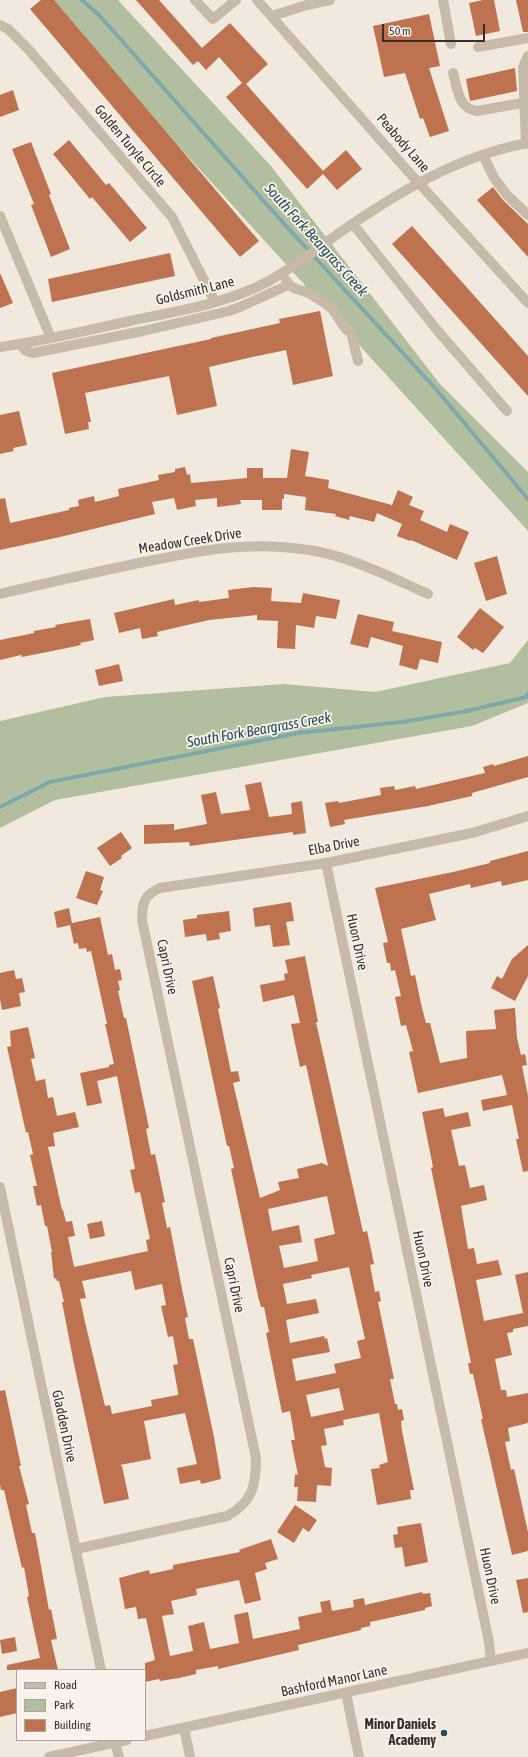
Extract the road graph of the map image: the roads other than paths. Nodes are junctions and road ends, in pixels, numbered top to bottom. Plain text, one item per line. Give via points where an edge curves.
1 (196, 0) edge
2 (236, 0) edge
3 (257, 0) edge
4 (329, 0) edge
5 (443, 0) edge
6 (272, 16) junction
7 (0, 25) edge
8 (528, 38) edge
9 (451, 44) dead end
10 (478, 47) dead end
11 (528, 56) edge
12 (453, 73) dead end
13 (526, 102) edge
14 (527, 144) edge
15 (483, 155) junction
16 (419, 182) junction
17 (528, 215) edge
18 (0, 216) edge
19 (353, 224) junction
20 (282, 273) junction
21 (288, 285) junction
22 (215, 302) junction
23 (528, 303) edge
24 (51, 338) junction
25 (20, 344) junction
26 (0, 347) edge
27 (358, 361) dead end
28 (507, 411) dead end
29 (0, 594) edge
30 (428, 594) dead end
31 (528, 816) edge
32 (326, 863) junction
33 (146, 898) joint
34 (0, 1187) edge
35 (76, 1549) junction
36 (528, 1653) edge
37 (491, 1661) junction
38 (101, 1669) edge
39 (346, 1693) junction
40 (184, 1728) junction
41 (146, 1736) edge
42 (114, 1741) edge
43 (49, 1757) edge
44 (119, 1757) edge
45 (190, 1757) edge
46 (359, 1757) edge

1 - 2 street via 213,18
3 - 6 street, Peabody Lane
4 - 6 street
5 - 9 street
6 - 16 street, Peabody Lane
7 - 22 street, Golden Turyle Circle via 8,29 29,50 172,217
8 - 10 street
11 - 13 street via 523,67
12 - 13 street via 462,104 471,110
13 - 14 street
14 - 15 street, Goldsmith Lane
15 - 16 street, Goldsmith Lane via 455,164
15 - 17 street via 494,178
16 - 19 street, Goldsmith Lane
16 - 23 street, Peabody Lane
18 - 24 street
19 - 20 street, Goldsmith Lane
19 - 28 street via 432,324
20 - 21 street
20 - 22 street, Goldsmith Lane via 242,293
21 - 25 street via 235,309 143,331 33,353 26,352
21 - 27 street via 309,293 333,309 343,328 351,333
22 - 24 street, Goldsmith Lane
24 - 25 street, Goldsmith Lane
25 - 26 street, Goldsmith Lane
29 - 30 street, Meadow Creek Drive via 194,552 229,546 270,545 310,550 340,558
31 - 32 street, Elba Drive via 472,833
32 - 33 street, Elba Drive via 160,888
32 - 37 street, Huon Drive
33 - 35 street, Capri Drive via 142,908 142,920 256,1458 256,1478 246,1500 227,1516
34 - 35 street, Gladden Drive
35 - 38 street, Gladden Drive
36 - 37 street, Bashford Manor Lane
37 - 39 street, Bashford Manor Lane
39 - 40 street, Bashford Manor Lane
39 - 46 street
40 - 41 street, Bashford Manor Lane
40 - 45 street
42 - 43 street
42 - 44 street

